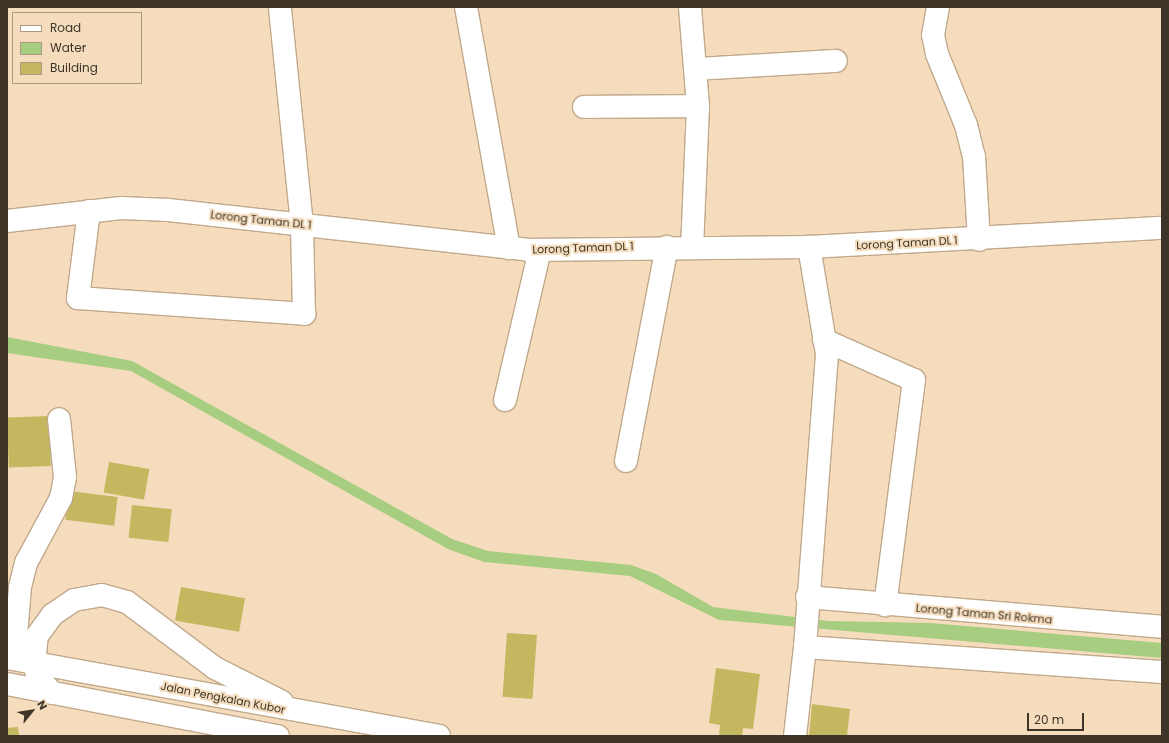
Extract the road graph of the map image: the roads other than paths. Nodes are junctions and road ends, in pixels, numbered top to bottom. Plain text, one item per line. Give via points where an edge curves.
1 (280, 7) edge
2 (466, 7) edge
3 (690, 7) edge
4 (938, 7) edge
5 (836, 62) dead end
6 (696, 69) junction
7 (698, 106) junction
8 (584, 107) dead end
9 (89, 211) junction
10 (7, 221) edge
11 (302, 225) junction
12 (1162, 228) edge
13 (979, 240) junction
14 (667, 247) junction
15 (809, 247) junction
16 (509, 248) junction
17 (692, 248) junction
18 (540, 250) junction
19 (824, 340) junction
20 (505, 400) dead end
21 (59, 419) dead end
22 (626, 461) dead end
23 (807, 604) junction
24 (885, 605) junction
25 (1162, 627) edge
26 (805, 644) junction
27 (18, 660) edge
28 (1162, 672) edge
29 (7, 684) edge
30 (52, 693) junction
31 (304, 714) junction
32 (278, 736) edge
33 (439, 736) edge
34 (795, 736) edge

1 - 11 street
2 - 16 street
3 - 6 street
4 - 13 street via 933,35 937,54 966,125 974,156
5 - 6 street
6 - 7 street
7 - 8 street
7 - 17 street
9 - 10 street, Lorong Taman DL 1
9 - 11 street, Lorong Taman DL 1 via 168,210
9 - 11 street via 78,298 304,314
11 - 16 street, Lorong Taman DL 1
12 - 13 street, Lorong Taman DL 1
13 - 15 street, Lorong Taman DL 1
14 - 17 street, Lorong Taman DL 1
14 - 18 street, Lorong Taman DL 1
14 - 22 street
15 - 17 street, Lorong Taman DL 1
15 - 19 street
16 - 18 street, Lorong Taman DL 1
18 - 20 street
19 - 23 street via 827,354
19 - 24 street via 914,380
21 - 27 street via 65,477 61,498 26,563 20,587
23 - 24 street, Lorong Taman Sri Rokma
23 - 26 street
24 - 25 street, Lorong Taman Sri Rokma
26 - 28 street
26 - 34 street
27 - 30 street via 37,675
27 - 31 street, Jalan Pengkalan Kubor
27 - 31 street via 52,615 74,600 102,595 127,602 216,668
29 - 30 street
30 - 32 street
31 - 33 street, Jalan Pengkalan Kubor

